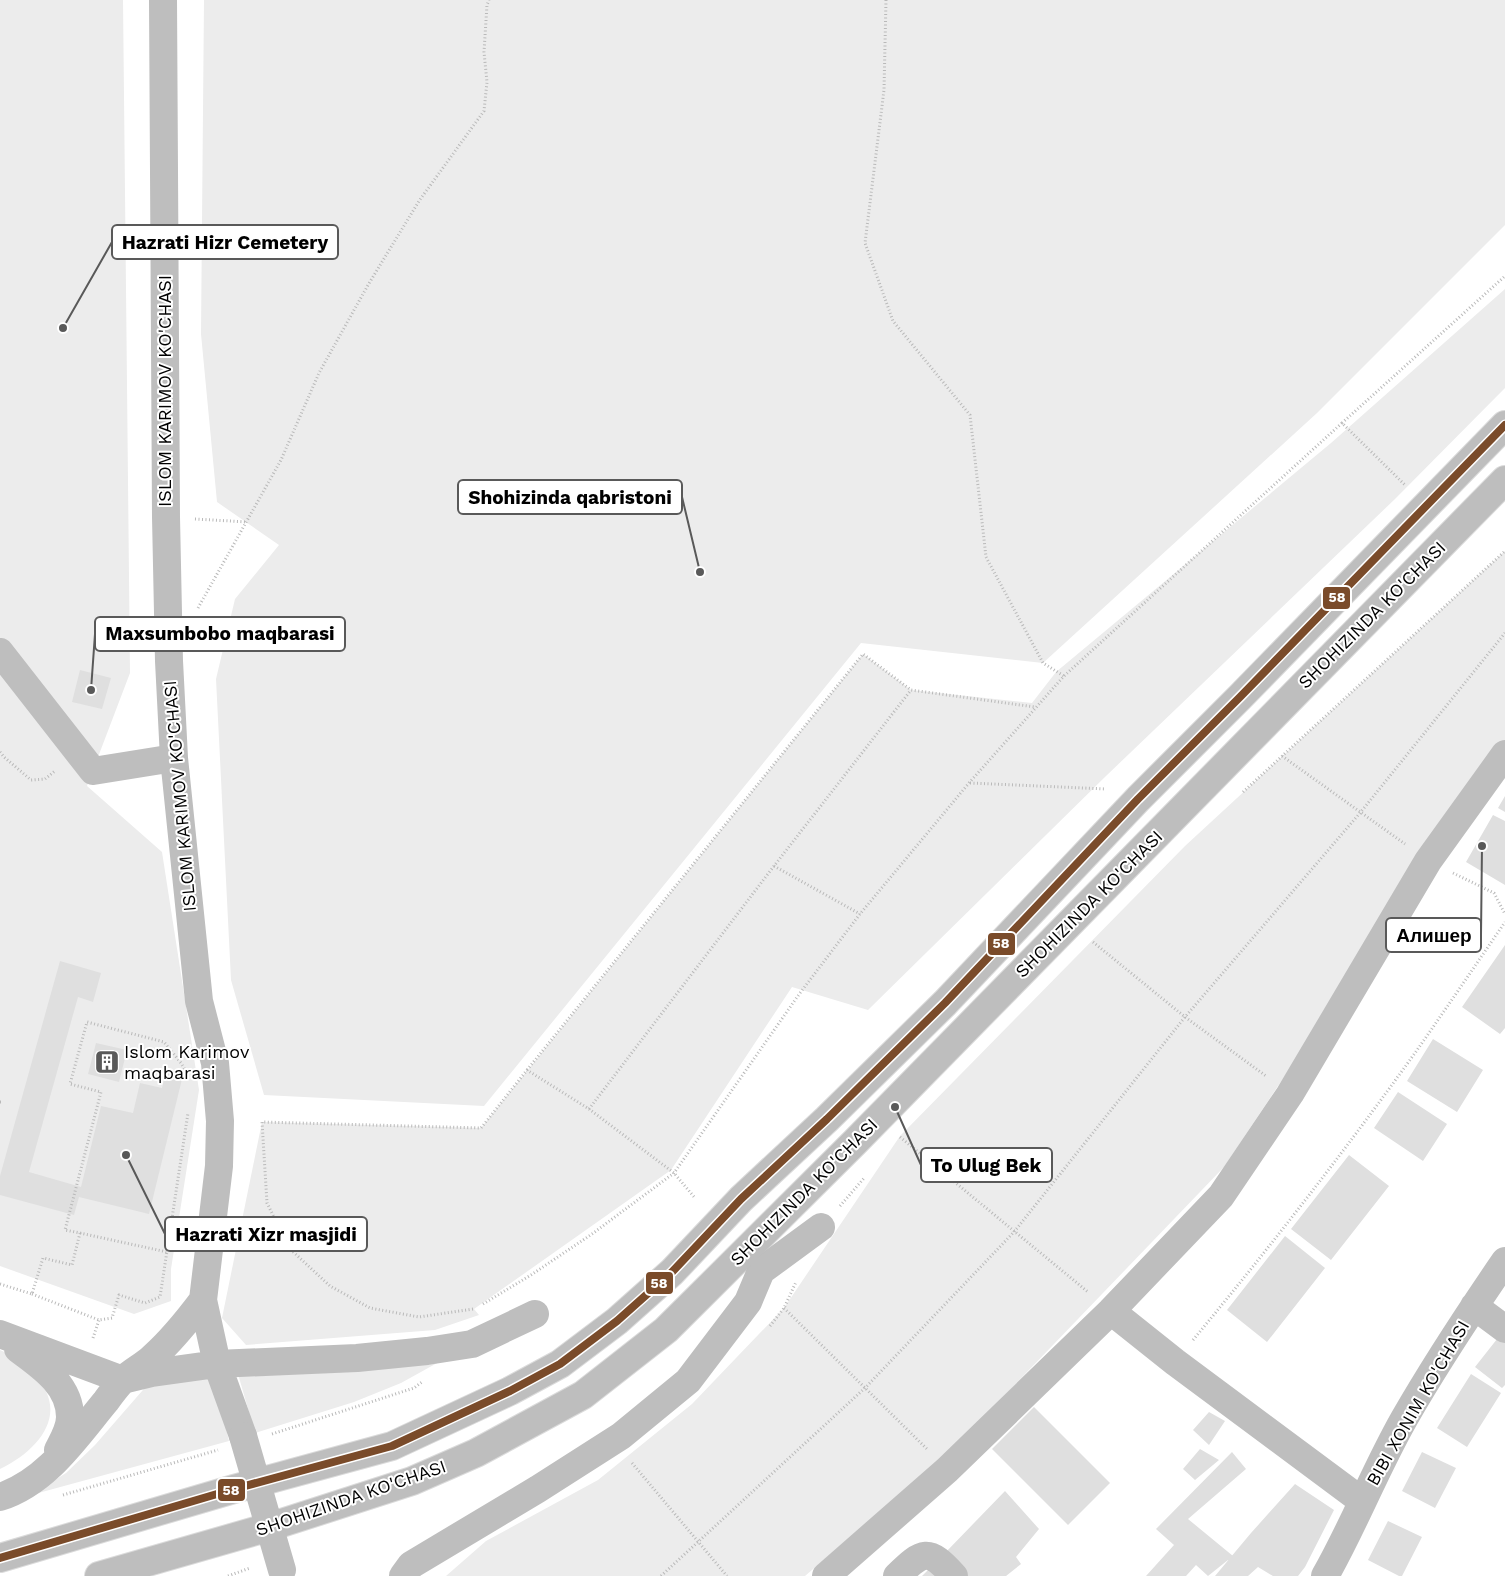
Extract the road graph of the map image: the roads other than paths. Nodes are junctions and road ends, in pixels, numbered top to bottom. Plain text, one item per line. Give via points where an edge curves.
1 (163, 0) edge
2 (1505, 425) edge
3 (1505, 480) edge
4 (0, 652) edge
5 (1505, 754) edge
6 (174, 758) junction
7 (821, 1227) dead end
8 (1505, 1261) edge
9 (203, 1300) junction
10 (1474, 1306) junction
11 (1111, 1311) junction
12 (535, 1314) dead end
13 (1505, 1329) edge
14 (0, 1335) edge
15 (217, 1364) junction
16 (123, 1380) junction
17 (50, 1466) junction
18 (0, 1496) edge
19 (1362, 1501) junction
20 (0, 1558) edge
21 (283, 1573) edge
22 (99, 1576) edge
23 (403, 1576) edge
24 (826, 1576) edge
25 (897, 1576) edge
26 (954, 1576) edge
27 (1324, 1576) edge

1 - 6 street, ISLOM KARIMOV KO'CHASI via 164,412
2 - 20 street, SHOHIZINDA KO'CHASI via 1138,799 945,1003 741,1198 672,1272 617,1321 560,1364 392,1446
3 - 22 street, SHOHIZINDA KO'CHASI via 666,1330 583,1395 476,1454 412,1482
4 - 6 street via 93,771
5 - 11 street via 1428,861 1290,1094 1221,1196
6 - 9 street, ISLOM KARIMOV KO'CHASI via 199,1001 215,1063 220,1121 219,1166
7 - 23 street via 761,1271 748,1302 688,1381 621,1436 538,1490 411,1565
8 - 10 street, BIBI XONIM KO'CHASI
9 - 15 street, ISLOM KARIMOV KO'CHASI
9 - 16 street via 152,1358
10 - 13 street
10 - 19 street, BIBI XONIM KO'CHASI via 1404,1419
11 - 19 street
11 - 24 street via 948,1470
12 - 15 street via 472,1344 436,1350 357,1358
14 - 16 street
14 - 17 street via 53,1377 67,1401 70,1418 66,1434
15 - 16 street
15 - 21 street, ISLOM KARIMOV KO'CHASI, bridge
16 - 17 street
17 - 18 street via 34,1480
19 - 27 street, BIBI XONIM KO'CHASI
25 - 26 street via 916,1557 930,1556

